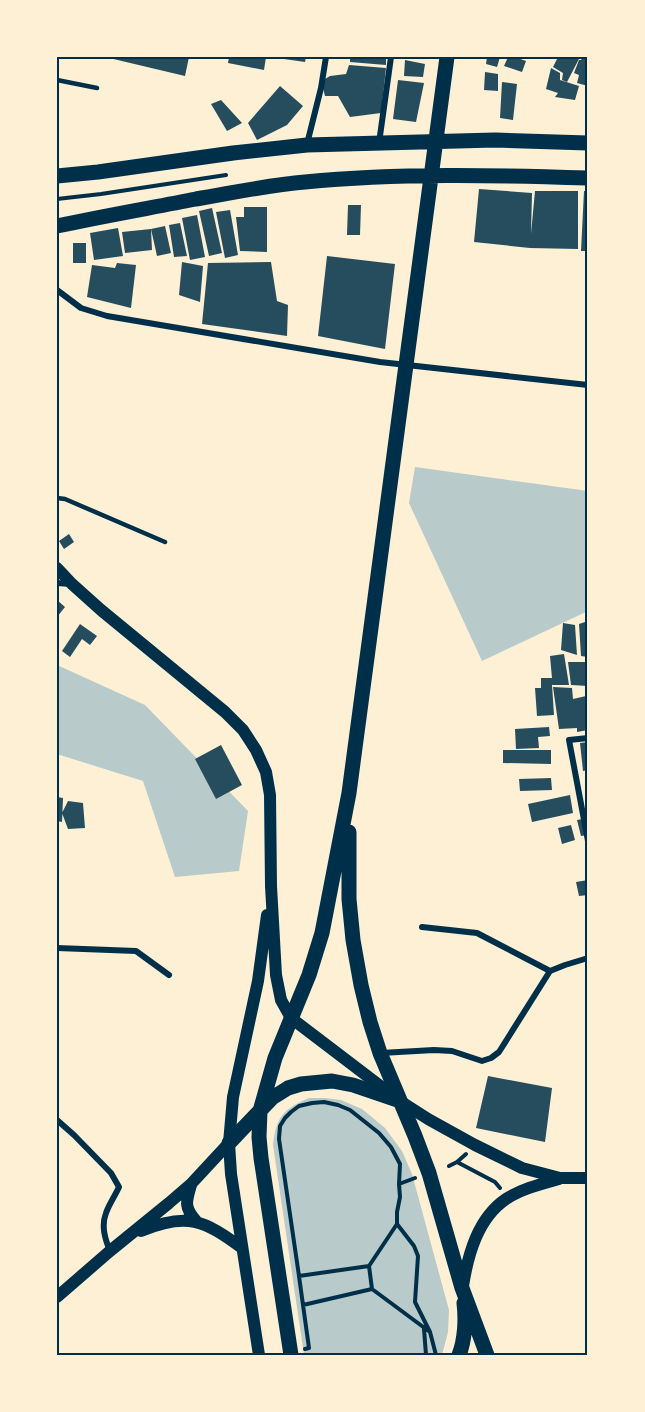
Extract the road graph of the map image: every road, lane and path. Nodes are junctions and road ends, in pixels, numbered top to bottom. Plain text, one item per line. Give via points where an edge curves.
1 (326, 57) edge
2 (391, 57) edge
3 (447, 57) edge
4 (57, 80) edge
5 (97, 88) dead end
6 (379, 143) junction
7 (588, 143) edge
8 (307, 144) junction
9 (57, 176) edge
10 (588, 178) edge
11 (57, 226) edge
12 (57, 290) edge
13 (588, 385) edge
14 (57, 498) edge
15 (165, 542) dead end
16 (57, 568) edge
17 (57, 583) edge
18 (72, 584) junction
19 (588, 738) edge
20 (349, 793) junction
21 (588, 841) edge
22 (271, 886) junction
23 (422, 927) dead end
24 (57, 948) edge
25 (588, 958) edge
26 (550, 971) junction
27 (169, 975) dead end
28 (291, 1018) junction
29 (380, 1053) junction
30 (400, 1101) junction
31 (260, 1111) junction
32 (57, 1120) edge
33 (229, 1143) junction
34 (448, 1166) dead end
35 (560, 1178) junction
36 (588, 1178) edge
37 (191, 1184) junction
38 (507, 1198) junction
39 (196, 1221) junction
40 (397, 1224) junction
41 (129, 1236) junction
42 (242, 1248) junction
43 (110, 1251) junction
44 (369, 1266) junction
45 (299, 1276) junction
46 (462, 1288) junction
47 (372, 1289) junction
48 (57, 1297) edge
49 (424, 1328) junction
50 (430, 1332) junction
51 (309, 1348) dead end
52 (259, 1355) edge
53 (291, 1355) edge
54 (310, 1355) edge
55 (426, 1355) edge
56 (436, 1355) edge
57 (459, 1355) edge
58 (487, 1355) edge

1 - 8 street
2 - 6 street
3 - 20 main road
4 - 5 lane
6 - 7 main road
6 - 8 main road
8 - 9 main road
10 - 11 main road via 493,175 303,182
12 - 13 street via 81,308 107,316 380,362
14 - 15 lane
16 - 18 main road
17 - 18 street
18 - 22 main road via 243,730 266,772
19 - 21 street via 569,740
20 - 28 main road via 322,933
20 - 29 main road via 353,940
22 - 28 main road via 276,975 281,1000
22 - 33 main road via 258,981 233,1097
23 - 26 street via 477,933
24 - 27 street via 136,951
25 - 26 street
26 - 29 street via 499,1052 491,1058 482,1061 434,1050
28 - 30 main road
28 - 31 main road
29 - 30 main road
30 - 31 main road via 332,1081 288,1088
30 - 35 main road via 500,1158
30 - 46 main road via 429,1173
31 - 33 main road
31 - 53 main road via 261,1158
32 - 43 street via 116,1180 118,1187 105,1214 105,1239
33 - 37 main road
33 - 42 main road
34 - 38 path via 457,1162 495,1182
35 - 36 main road
35 - 38 main road
37 - 39 main road via 187,1206
37 - 41 main road
38 - 46 main road via 495,1207 474,1242
39 - 41 main road via 160,1224
39 - 42 main road
40 - 44 path
40 - 45 path via 400,1164 391,1147 350,1110 324,1102 299,1106 280,1126 279,1139
40 - 50 path via 418,1256 415,1302
41 - 43 main road
42 - 52 main road
43 - 48 main road
44 - 45 path
44 - 47 path
45 - 47 path via 303,1305
46 - 57 main road via 465,1312
46 - 58 main road
47 - 49 path
49 - 50 path
49 - 55 path
50 - 56 path
51 - 54 path

